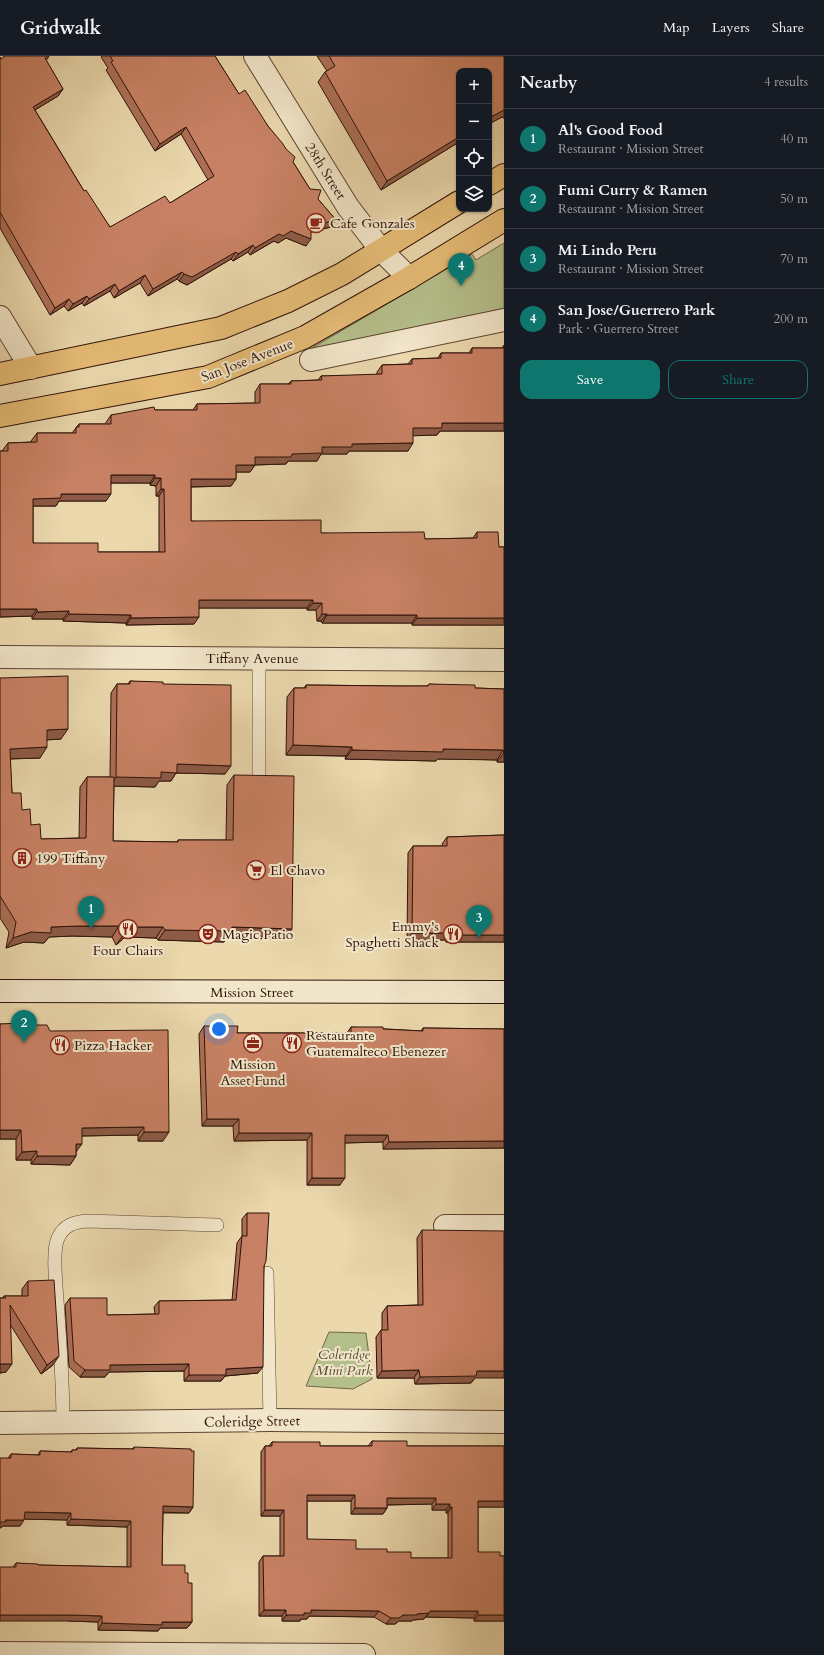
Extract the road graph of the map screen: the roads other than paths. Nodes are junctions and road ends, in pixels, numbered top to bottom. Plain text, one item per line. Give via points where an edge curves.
1 (255, 56) edge
2 (504, 174) edge
3 (492, 182) edge
4 (456, 204) edge
5 (504, 220) edge
6 (381, 250) junction
7 (409, 278) junction
8 (0, 317) edge
9 (504, 320) edge
10 (311, 360) dead end
11 (31, 368) junction
12 (0, 374) edge
13 (0, 416) edge
14 (0, 658) edge
15 (259, 658) junction
16 (504, 660) edge
17 (259, 778) edge
18 (0, 990) edge
19 (504, 992) edge
20 (217, 1225) dead end
21 (445, 1226) dead end
22 (504, 1226) edge
23 (267, 1274) edge
24 (270, 1420) junction
25 (0, 1422) edge
26 (504, 1422) edge
27 (63, 1423) junction
28 (0, 1653) edge
29 (224, 1654) edge
30 (364, 1655) edge

1 - 6 street, 28th Street via 348,207
2 - 3 main road
4 - 6 main road
5 - 7 main road, San Jose Avenue
6 - 7 street, 28th Street
6 - 11 main road via 342,274 288,301 221,328
7 - 13 main road, San Jose Avenue via 305,337 208,377
8 - 11 street
9 - 10 street, San Jose Avenue
11 - 12 main road
14 - 15 street, Tiffany Avenue
15 - 16 street, Tiffany Avenue
15 - 17 lane
18 - 19 street, Mission Street
20 - 27 lane via 87,1221 65,1227 57,1240 55,1263
21 - 22 street
23 - 24 lane
24 - 26 street, Coleridge Street
24 - 27 street, Coleridge Street
25 - 27 street, Coleridge Street
28 - 29 street
29 - 30 street

